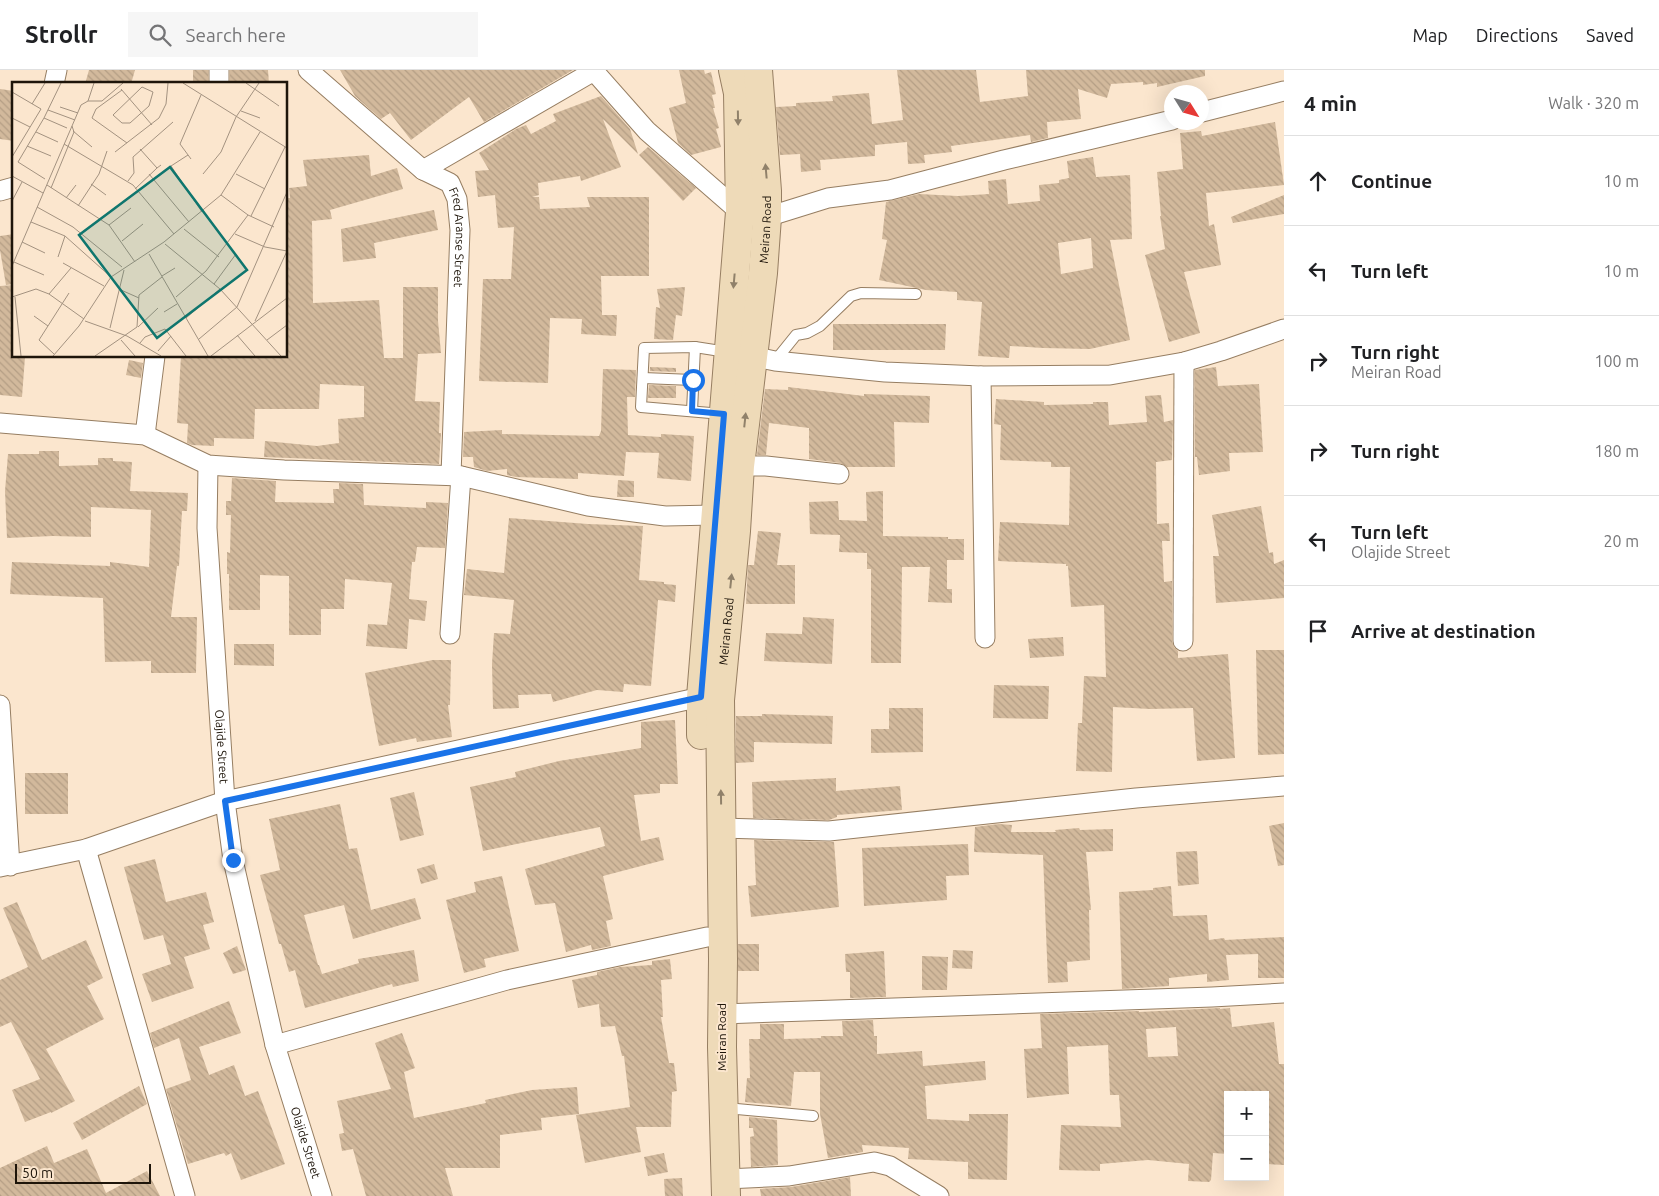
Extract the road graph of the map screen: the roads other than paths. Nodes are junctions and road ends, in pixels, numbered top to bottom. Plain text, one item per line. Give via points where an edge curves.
1 (308, 70) edge
2 (593, 70) edge
3 (756, 71) edge
4 (1284, 91) edge
5 (1209, 110) edge
6 (1164, 122) edge
7 (423, 170) junction
8 (740, 212) junction
9 (767, 217) junction
10 (916, 294) dead end
11 (1284, 329) edge
12 (695, 348) junction
13 (752, 356) junction
14 (155, 358) edge
15 (1184, 362) junction
16 (981, 376) junction
17 (643, 378) junction
18 (693, 380) junction
19 (692, 411) junction
20 (724, 414) junction
21 (0, 423) edge
22 (145, 435) junction
23 (208, 465) junction
24 (740, 466) junction
25 (839, 474) dead end
26 (456, 475) junction
27 (715, 514) junction
28 (450, 634) dead end
29 (985, 638) dead end
30 (1183, 641) dead end
31 (701, 697) junction
32 (0, 705) edge
33 (1284, 786) edge
34 (225, 801) junction
35 (722, 828) junction
36 (86, 848) junction
37 (5, 867) edge
38 (707, 937) junction
39 (1284, 993) edge
40 (722, 1014) junction
41 (275, 1045) junction
42 (722, 1108) junction
43 (813, 1116) dead end
44 (719, 1190) edge
45 (185, 1196) edge
46 (322, 1196) edge
47 (939, 1196) edge

1 - 7 street, Fred Aranse Street
2 - 7 street
2 - 8 street via 647,131
3 -> 8 main road, Meiran Road via 738,93
9 -> 3 main road, Meiran Road
4 - 5 street
6 - 9 street via 890,190 828,198
7 - 26 street, Fred Aranse Street via 450,183 457,199 460,222
8 -> 13 main road, Meiran Road
9 - 13 main road, Meiran Road
10 - 13 lane via 861,293 851,296 820,326
11 - 15 street
12 - 13 lane
12 - 17 lane via 644,348
12 - 18 lane
13 - 16 street via 884,372
13 - 20 main road, Meiran Road
24 -> 13 main road, Meiran Road
14 - 22 street
15 - 16 street via 1110,376
15 - 30 street
16 - 29 street
17 - 18 lane
17 - 19 lane via 641,407
18 - 19 lane
19 - 20 lane
20 - 27 main road, Meiran Road
21 - 22 street
22 - 23 street
23 - 26 street
23 - 34 street, Olajide Street via 207,528
24 - 25 street
35 -> 24 main road, Meiran Road via 720,700
26 - 27 street via 588,506 665,516
26 - 28 street, Fred Aranse Street
27 - 31 main road, Meiran Road
31 - 34 street
31 - 38 main road, Meiran Road
32 - 37 street
33 - 35 street via 1136,798 829,831
34 - 36 street
34 - 41 street, Olajide Street via 233,860
35 - 40 main road, Meiran Road
36 - 37 street
36 - 45 street
38 - 41 street via 507,980
38 - 44 main road, Meiran Road via 705,1034
39 - 40 street
40 - 42 main road, Meiran Road
41 - 46 street, Olajide Street
42 - 43 lane
42 - 44 main road, Meiran Road
44 - 47 street via 874,1162 890,1166

